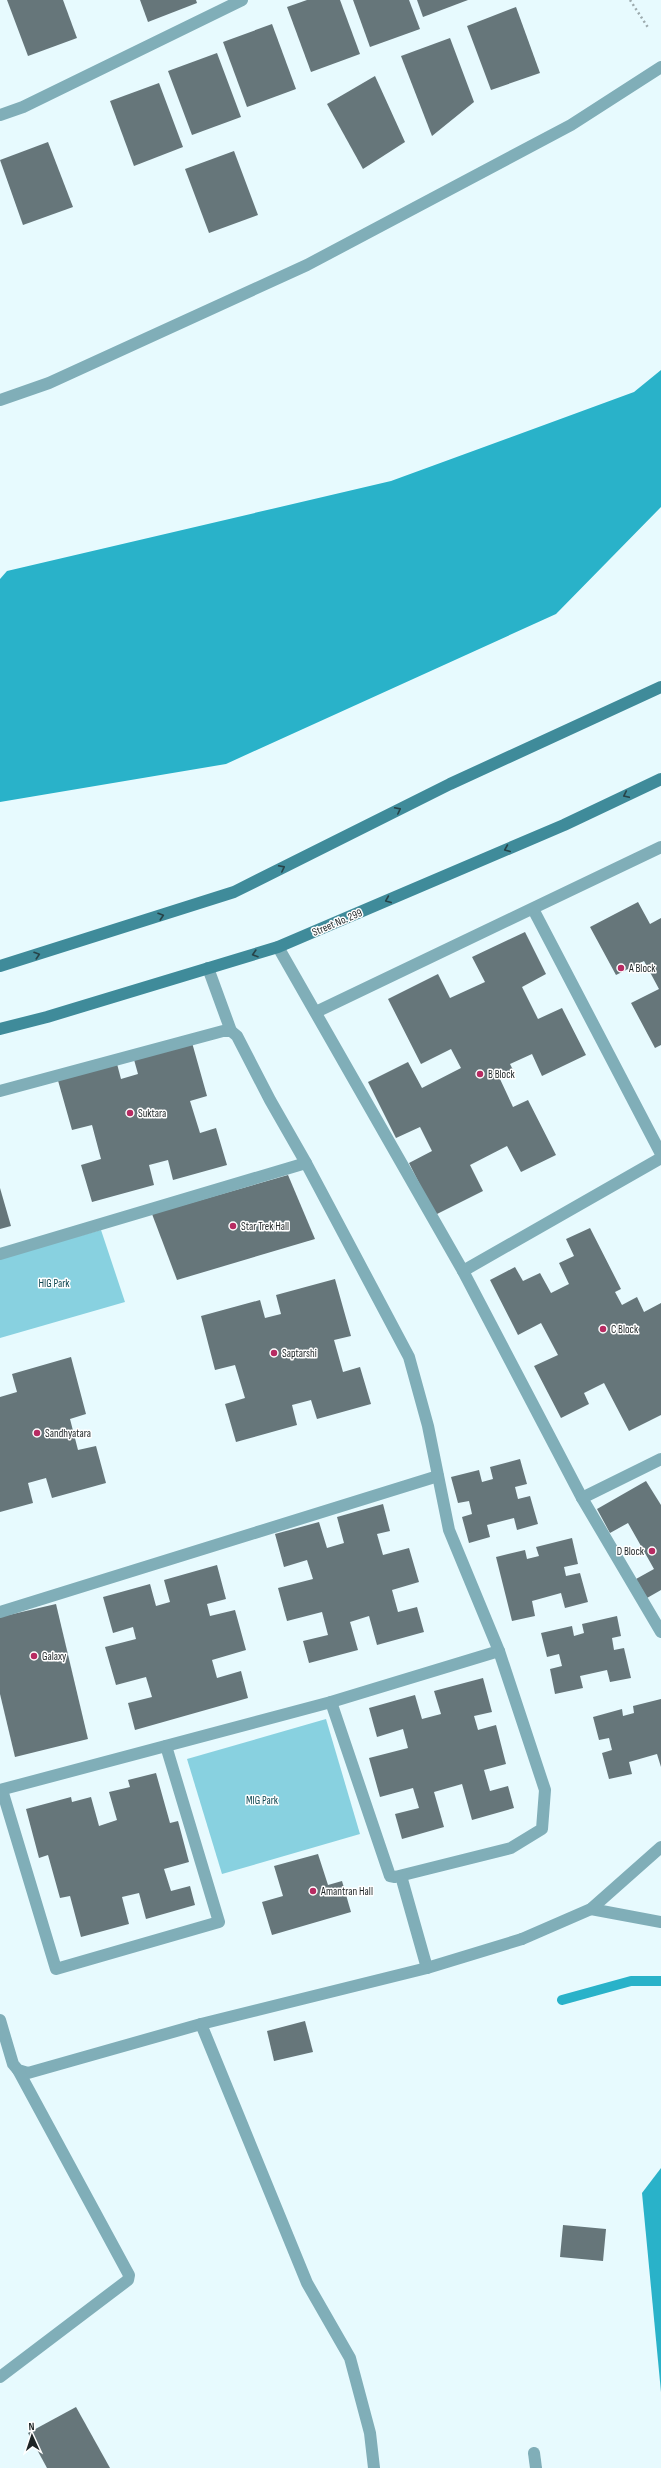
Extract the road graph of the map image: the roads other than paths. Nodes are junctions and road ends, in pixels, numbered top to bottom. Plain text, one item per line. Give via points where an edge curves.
1 (242, 0) edge
2 (661, 67) edge
3 (0, 115) edge
4 (0, 400) edge
5 (661, 687) edge
6 (661, 779) edge
7 (661, 847) edge
8 (532, 909) junction
9 (278, 947) junction
10 (0, 966) edge
11 (208, 968) junction
12 (316, 1012) junction
13 (0, 1029) edge
14 (231, 1031) junction
15 (0, 1090) edge
16 (661, 1154) edge
17 (661, 1158) edge
18 (306, 1163) junction
19 (0, 1254) edge
20 (463, 1271) junction
21 (661, 1459) edge
22 (438, 1476) junction
23 (582, 1498) junction
24 (0, 1612) edge
25 (661, 1632) edge
26 (499, 1651) junction
27 (331, 1702) junction
28 (166, 1746) junction
29 (1, 1790) edge
30 (661, 1847) edge
31 (401, 1876) junction
32 (591, 1909) junction
33 (661, 1922) edge
34 (427, 1968) junction
35 (0, 2020) edge
36 (201, 2024) junction
37 (18, 2070) junction
38 (0, 2377) edge
39 (534, 2454) dead end
40 (374, 2468) edge
41 (536, 2468) edge

1 - 3 street via 23,107
2 - 4 street via 572,125 306,265 49,383
10 -> 5 street via 234,892 450,784
6 -> 9 street, Street No. 299 via 564,825
7 - 8 street
8 - 12 street
8 - 16 street
9 -> 11 street, Street No. 299
9 - 12 street
11 - 13 street, Street No. 299
11 - 14 street
12 - 20 street
14 - 15 street
14 - 18 street via 237,1036
17 - 20 street
18 - 19 street
18 - 22 street via 409,1357
20 - 23 street
21 - 23 street
22 - 24 street
22 - 26 street via 449,1530
23 - 25 street
26 - 27 street
26 - 31 street via 545,1790 542,1829 511,1848
27 - 28 street
27 - 31 street via 386,1870 390,1876
28 - 29 street
28 - 29 street via 219,1922 56,1969
30 - 32 street
31 - 34 street
32 - 33 street
32 - 34 street via 522,1940
34 - 36 street
35 - 37 street via 13,2064
36 - 37 street via 28,2073
36 - 40 street via 307,2283 350,2358 370,2433
37 - 38 street via 129,2275 128,2280
39 - 41 street

